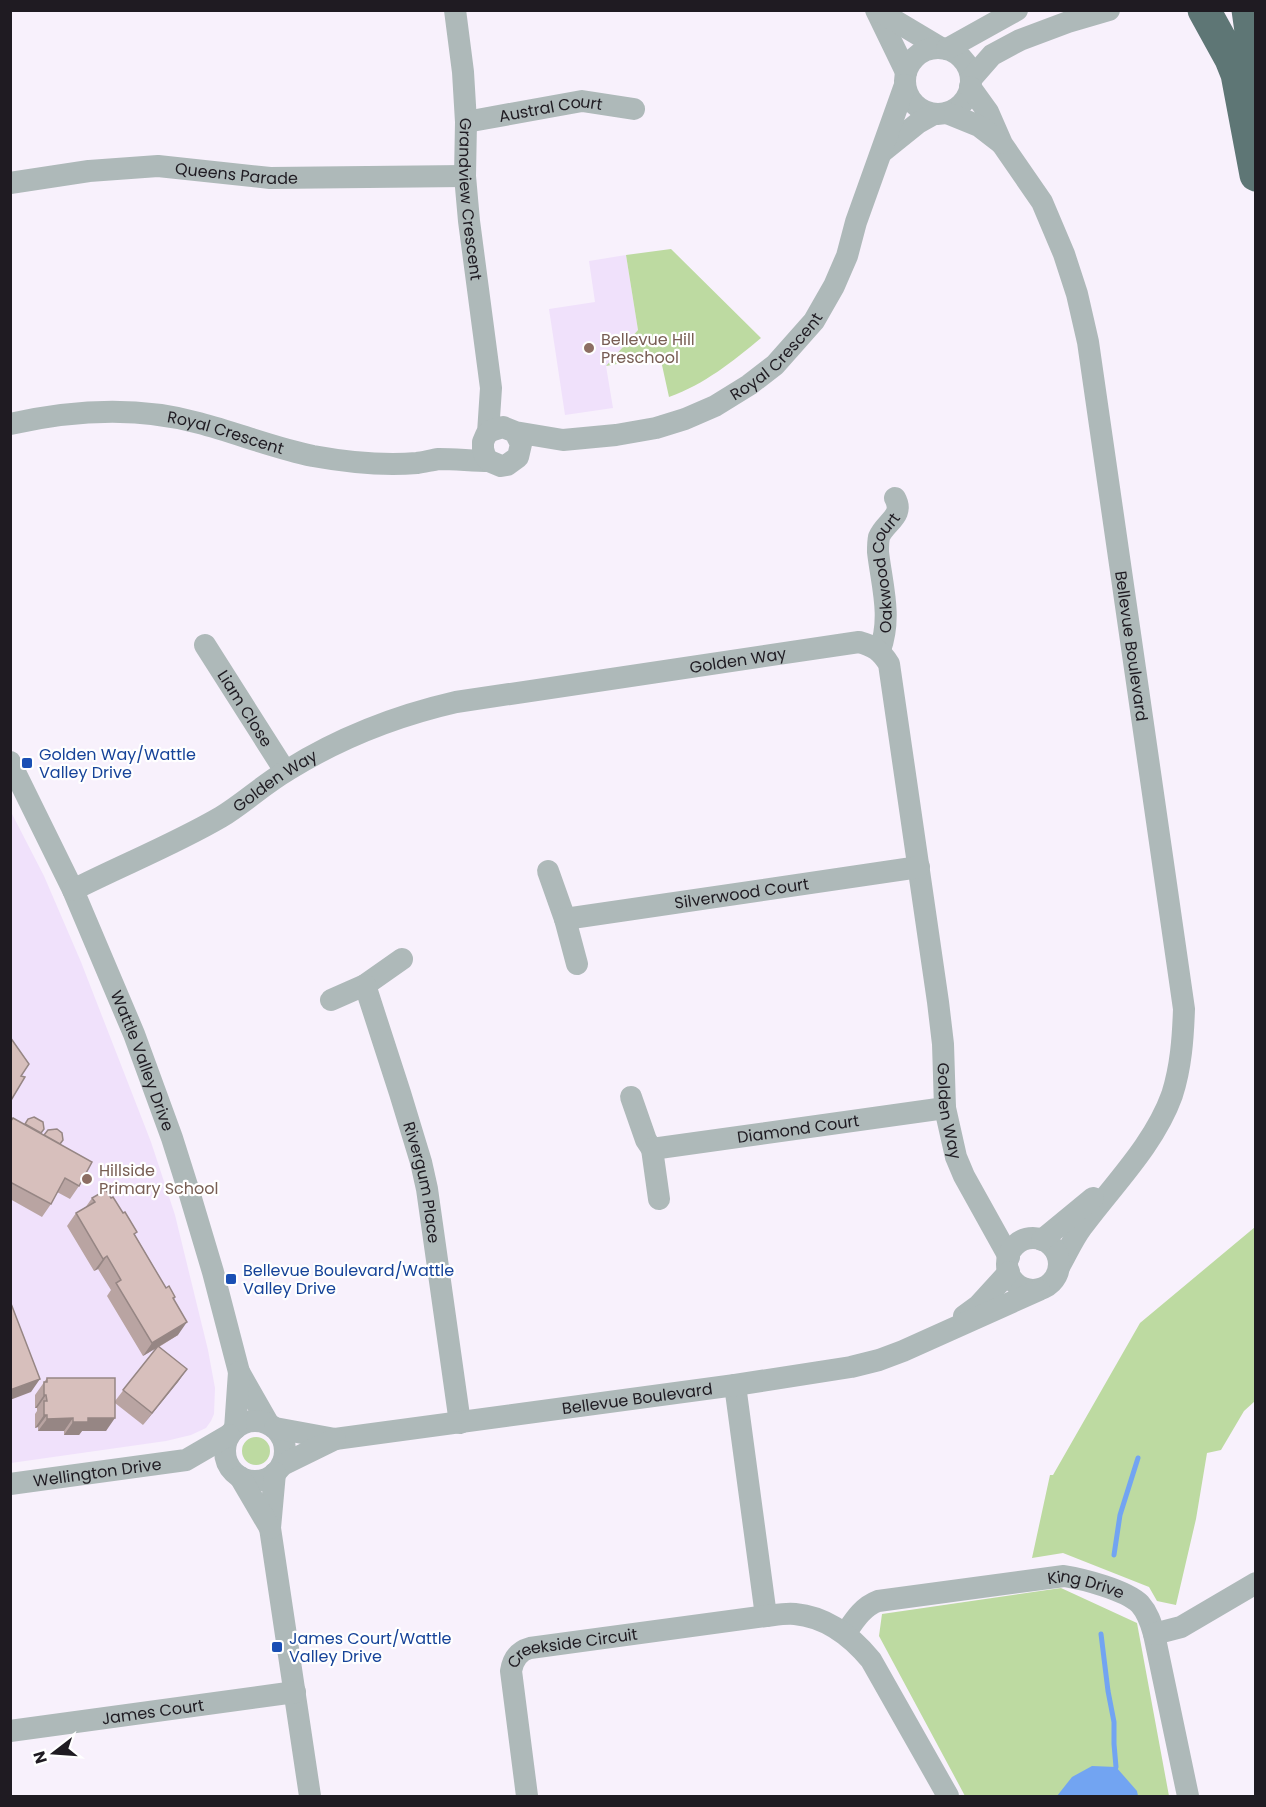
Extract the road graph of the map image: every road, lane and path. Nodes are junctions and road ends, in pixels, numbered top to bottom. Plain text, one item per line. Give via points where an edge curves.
1 (455, 10) edge
2 (876, 10) edge
3 (1017, 10) edge
4 (1109, 10) edge
5 (1204, 10) edge
6 (1248, 10) edge
7 (943, 48) junction
8 (1256, 66) edge
9 (905, 78) junction
10 (970, 83) junction
11 (634, 109) dead end
12 (940, 113) junction
13 (466, 123) junction
14 (1002, 144) junction
15 (882, 152) junction
16 (1256, 175) edge
17 (465, 177) junction
18 (10, 183) edge
19 (10, 424) edge
20 (500, 432) junction
21 (563, 440) junction
22 (518, 457) junction
23 (439, 459) junction
24 (489, 461) junction
25 (895, 498) dead end
26 (205, 645) dead end
27 (880, 650) junction
28 (10, 762) edge
29 (285, 771) junction
30 (919, 867) junction
31 (548, 871) dead end
32 (73, 890) junction
33 (565, 919) junction
34 (402, 959) dead end
35 (577, 964) dead end
36 (365, 985) junction
37 (331, 1000) dead end
38 (631, 1097) dead end
39 (945, 1108) junction
40 (652, 1149) junction
41 (1138, 1156) junction
42 (659, 1199) dead end
43 (982, 1206) junction
44 (1034, 1240) junction
45 (1009, 1265) junction
46 (1059, 1267) junction
47 (1039, 1290) junction
48 (934, 1338) junction
49 (239, 1372) junction
50 (735, 1385) junction
51 (460, 1423) junction
52 (271, 1426) junction
53 (232, 1432) junction
54 (335, 1439) junction
55 (186, 1460) junction
56 (279, 1469) junction
57 (237, 1475) junction
58 (10, 1484) edge
59 (270, 1528) junction
60 (1256, 1583) edge
61 (766, 1616) junction
62 (845, 1634) junction
63 (1154, 1634) junction
64 (296, 1692) junction
65 (10, 1731) edge
66 (310, 1797) edge
67 (527, 1797) edge
68 (948, 1797) edge
69 (1188, 1797) edge

1 - 13 street, Grandview Crescent
2 - 7 street
2 - 9 street
3 - 7 street
4 - 10 street via 1020,40 992,55
5 - 16 highway via 1237,74
6 - 8 highway
7 - 9 street via 918,54 910,62
7 - 10 street via 964,60
9 - 12 street via 914,104 923,111
9 - 15 street, Royal Crescent
10 - 12 street via 962,103
10 - 14 street, Bellevue Boulevard
11 - 13 street, Austral Court via 582,101
12 - 14 street, Bellevue Boulevard via 979,126
12 - 15 street, Royal Crescent via 918,123
13 - 17 street, Grandview Crescent
14 - 41 street, Bellevue Boulevard via 1042,202 1077,294 1088,342 1179,971 1184,1009 1179,1070 1162,1117
15 - 21 street, Royal Crescent via 834,286 814,321 774,365 715,406 685,419 616,435
17 - 18 street, Queens Parade via 270,178 158,166
17 - 20 street, Grandview Crescent via 490,388
19 - 23 street, Royal Crescent via 70,414 131,412 197,422 314,456 385,463
20 - 21 street, Royal Crescent
20 - 22 street via 521,444
20 - 23 street, Royal Crescent
20 - 24 street via 483,449
21 - 22 street, Royal Crescent
22 - 24 street via 501,466
23 - 24 street, Royal Crescent
25 - 27 street, Oakwood Court via 898,511 878,543 887,619
26 - 29 street, Liam Close
27 - 29 street, Golden Way via 859,642 456,702 356,733
27 - 30 street, Golden Way via 889,664
28 - 32 street, Wattle Valley Drive
29 - 32 street, Golden Way via 223,816
30 - 33 street, Silverwood Court
30 - 39 street, Golden Way via 943,1044
31 - 33 street
32 - 49 street, Wattle Valley Drive via 134,1034 172,1138
33 - 35 street
34 - 36 street
36 - 37 street
36 - 51 street, Rivergum Place via 427,1189
38 - 40 street
39 - 40 street, Diamond Court
39 - 43 street, Golden Way via 956,1157
40 - 42 street
41 - 44 street, Bellevue Boulevard via 1081,1208
41 - 46 street, Bellevue Boulevard via 1082,1228
43 - 44 street, Golden Way via 1011,1232
43 - 45 street, Golden Way
44 - 45 street via 1018,1243 1012,1249
44 - 46 street via 1050,1244 1059,1258
45 - 47 street via 1017,1285
45 - 48 street, Bellevue Boulevard via 979,1305
46 - 47 street via 1053,1282
47 - 48 street, Bellevue Boulevard
48 - 50 street, Bellevue Boulevard via 851,1367
49 - 52 street, Wattle Valley Drive
49 - 53 street, Wattle Valley Drive
50 - 51 street, Bellevue Boulevard
50 - 61 street
51 - 54 street, Bellevue Boulevard
52 - 53 street via 250,1421
52 - 54 street, Bellevue Boulevard
52 - 56 street via 285,1445
53 - 55 street, Wellington Drive
53 - 57 street via 225,1450 229,1466
54 - 56 street, Bellevue Boulevard
55 - 57 street, Wellington Drive
55 - 58 street, Wellington Drive
56 - 57 street via 258,1481
56 - 59 street
57 - 59 street
59 - 64 street
60 - 63 street via 1181,1627
61 - 62 street, Creekside Circuit via 794,1614 812,1618
61 - 67 street, Creekside Circuit via 530,1648 519,1653 511,1671
62 - 63 street, King Drive via 863,1609 878,1600 1064,1576 1104,1586 1137,1602 1149,1618
62 - 68 street, Creekside Circuit via 871,1660
63 - 69 street, King Drive
64 - 65 street, James Court
64 - 66 street

